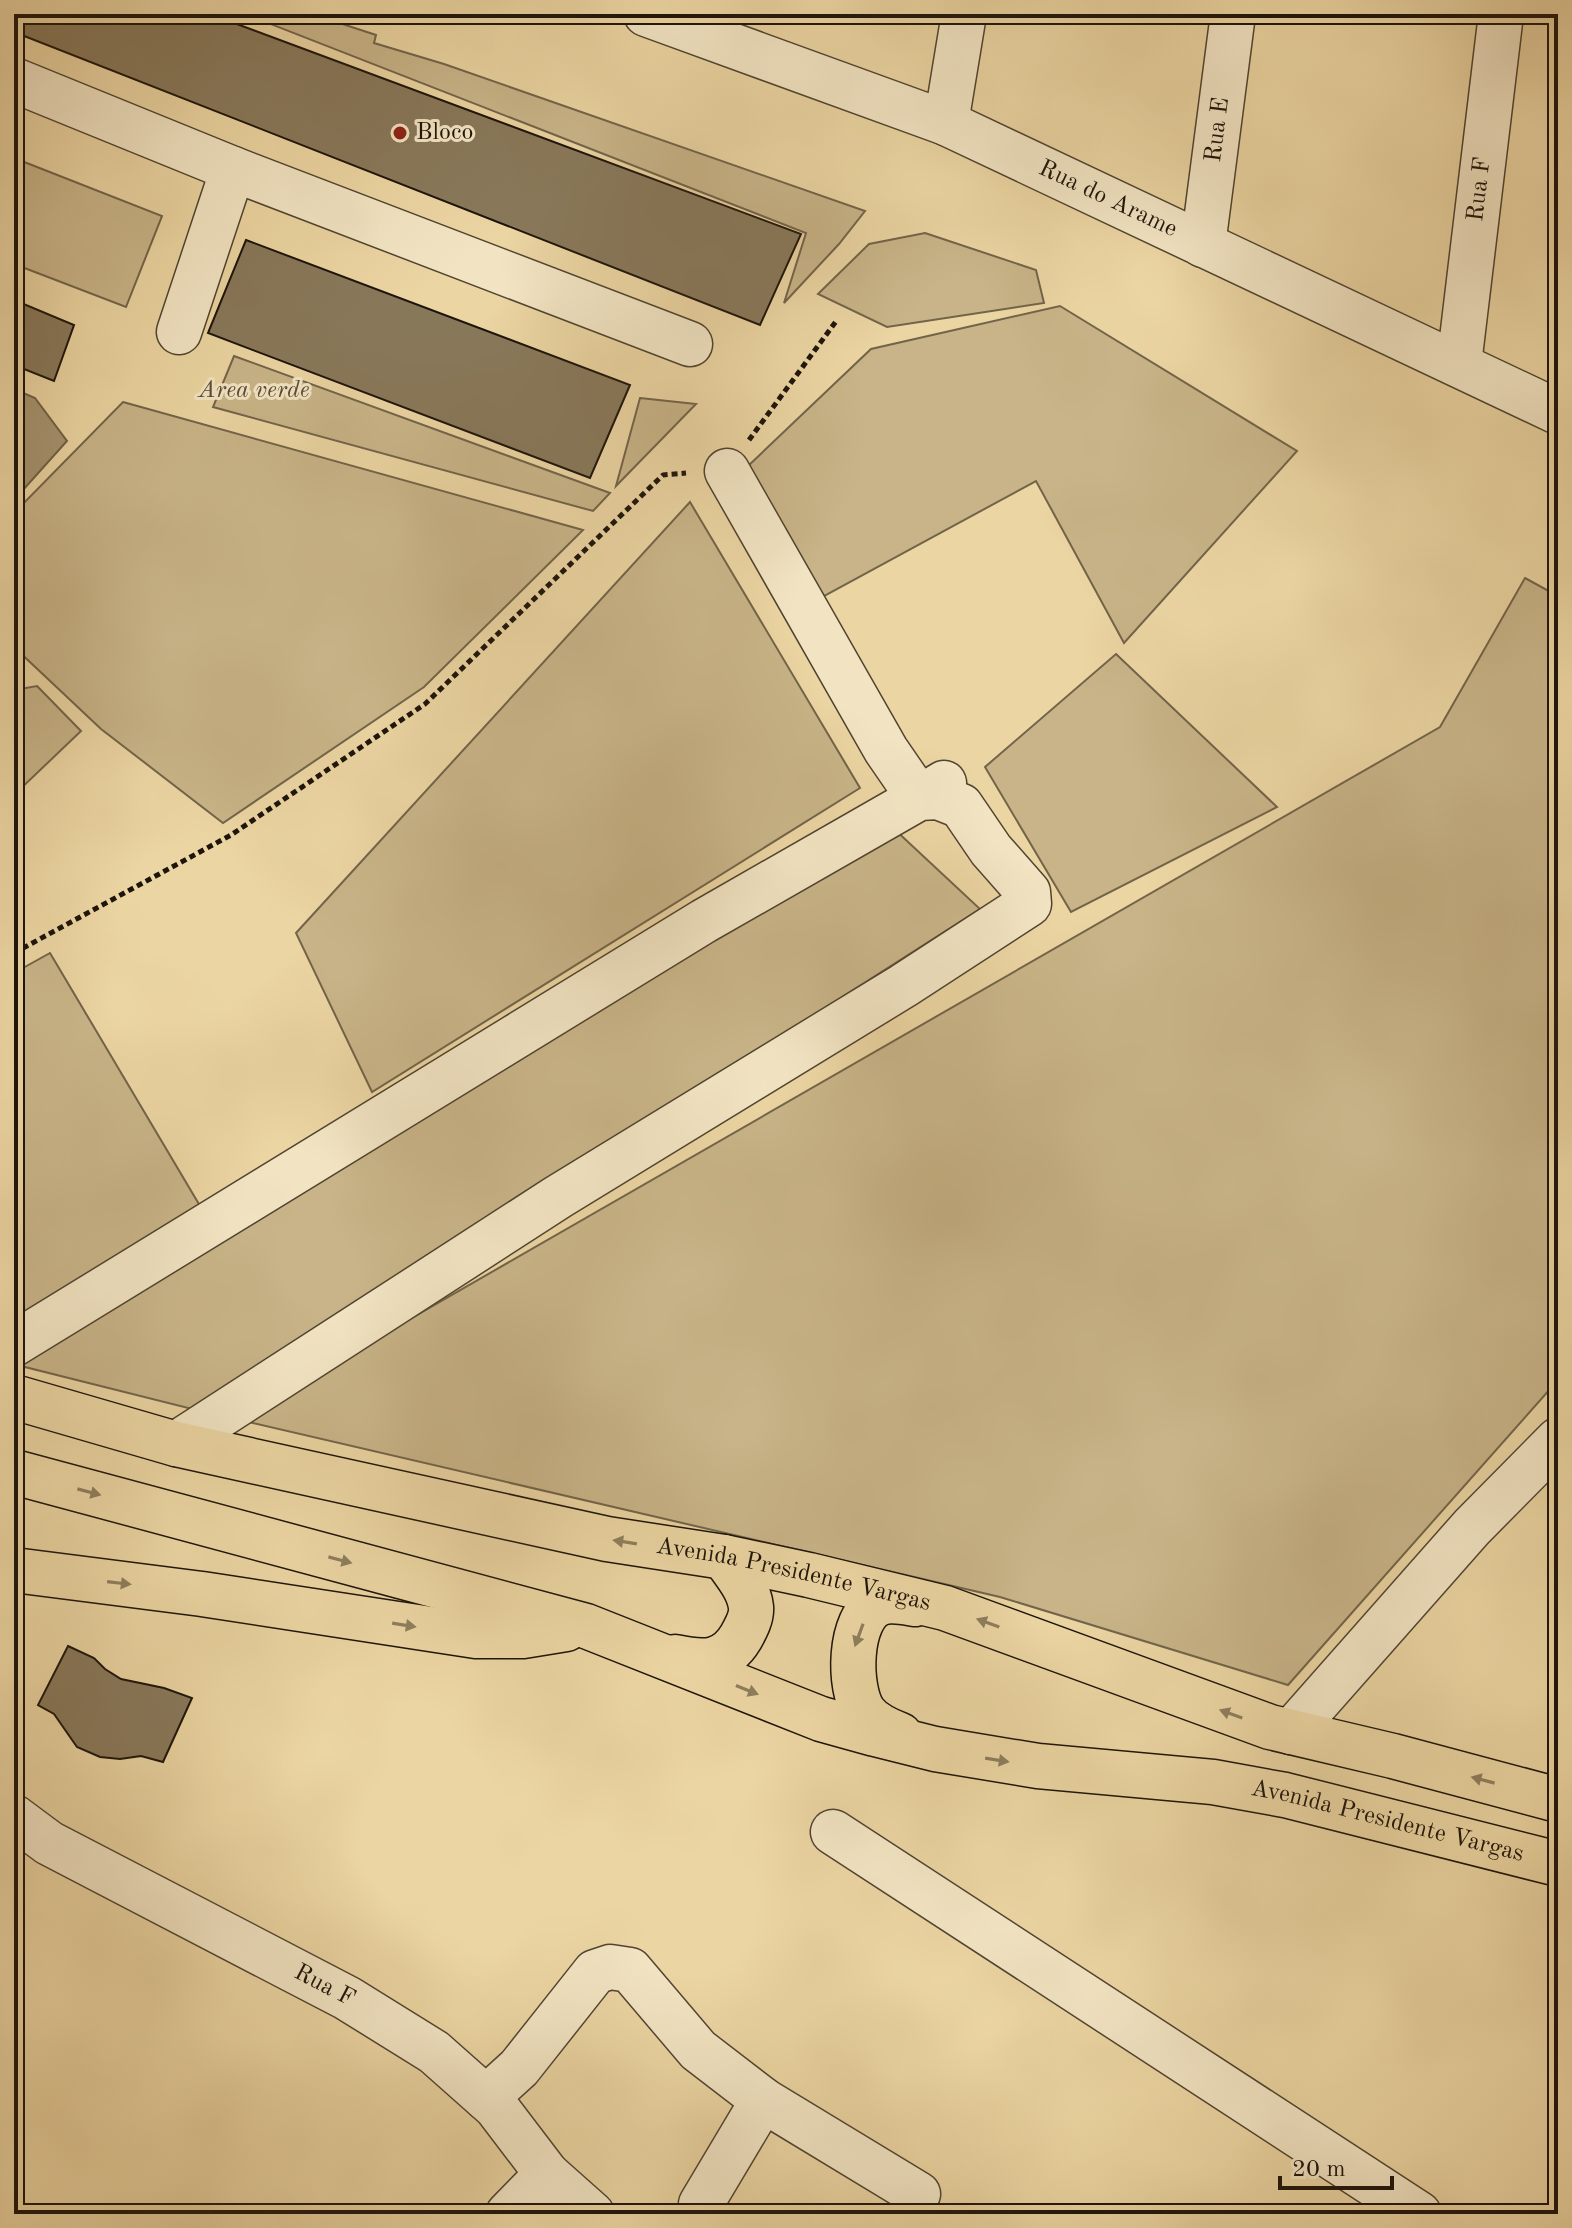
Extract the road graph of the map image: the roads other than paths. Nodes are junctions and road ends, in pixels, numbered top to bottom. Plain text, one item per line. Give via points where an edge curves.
1 (964, 14) edge
2 (1233, 14) edge
3 (1501, 14) edge
4 (670, 18) edge
5 (14, 80) edge
6 (946, 123) junction
7 (233, 169) junction
8 (1203, 245) junction
9 (179, 332) dead end
10 (690, 344) dead end
11 (1459, 364) junction
12 (1558, 412) edge
13 (727, 471) road end
14 (919, 798) junction
15 (14, 1344) edge
16 (14, 1397) edge
17 (1558, 1440) edge
18 (176, 1444) junction
19 (14, 1472) edge
20 (724, 1557) junction
21 (14, 1570) edge
22 (945, 1608) junction
23 (586, 1626) junction
24 (649, 1651) junction
25 (1291, 1732) junction
26 (935, 1749) junction
27 (1558, 1800) edge
28 (14, 1817) edge
29 (833, 1832) dead end
30 (1558, 1864) edge
31 (486, 2098) junction
32 (763, 2100) junction
33 (547, 2174) junction
34 (918, 2194) dead end
35 (701, 2204) dead end
36 (508, 2214) edge
37 (592, 2214) edge
38 (1419, 2214) edge

1 - 6 street
2 - 8 street, Rua E
3 - 11 street, Rua F
4 - 6 street, Rua do Arame
5 - 7 street
6 - 8 street, Rua do Arame
7 - 9 street
7 - 10 street
8 - 11 street, Rua do Arame
11 - 12 street, Rua do Arame
13 - 14 street via 886,750
14 - 15 street via 704,921
14 - 18 street via 938,797 961,806 1028,892 1029,904 558,1197
16 - 18 main road, Avenida Presidente Vargas
17 - 25 street via 1472,1527
20 -> 18 main road, Avenida Presidente Vargas via 607,1539
19 -> 23 main road, Avenida Presidente Vargas
20 - 22 main road, Avenida Presidente Vargas
20 - 24 main road via 745,1587 752,1609 732,1652 693,1661
21 -> 23 main road via 476,1636 523,1636
25 -> 22 main road, Avenida Presidente Vargas
22 -> 26 main road via 879,1603 860,1628 852,1669 855,1694 865,1714 882,1728
23 - 24 main road, Avenida Presidente Vargas
24 -> 26 main road, Avenida Presidente Vargas via 821,1719
27 -> 25 main road, Avenida Presidente Vargas
26 -> 30 main road, Avenida Presidente Vargas via 1285,1795
28 - 31 street, Rua F via 49,1843 347,1998 434,2052
29 - 38 street
31 - 32 street via 519,2068 595,1972 610,1967 630,1970 698,2050
31 - 33 street, Rua F
32 - 34 street
32 - 35 street
33 - 36 street
33 - 37 street, Rua F

